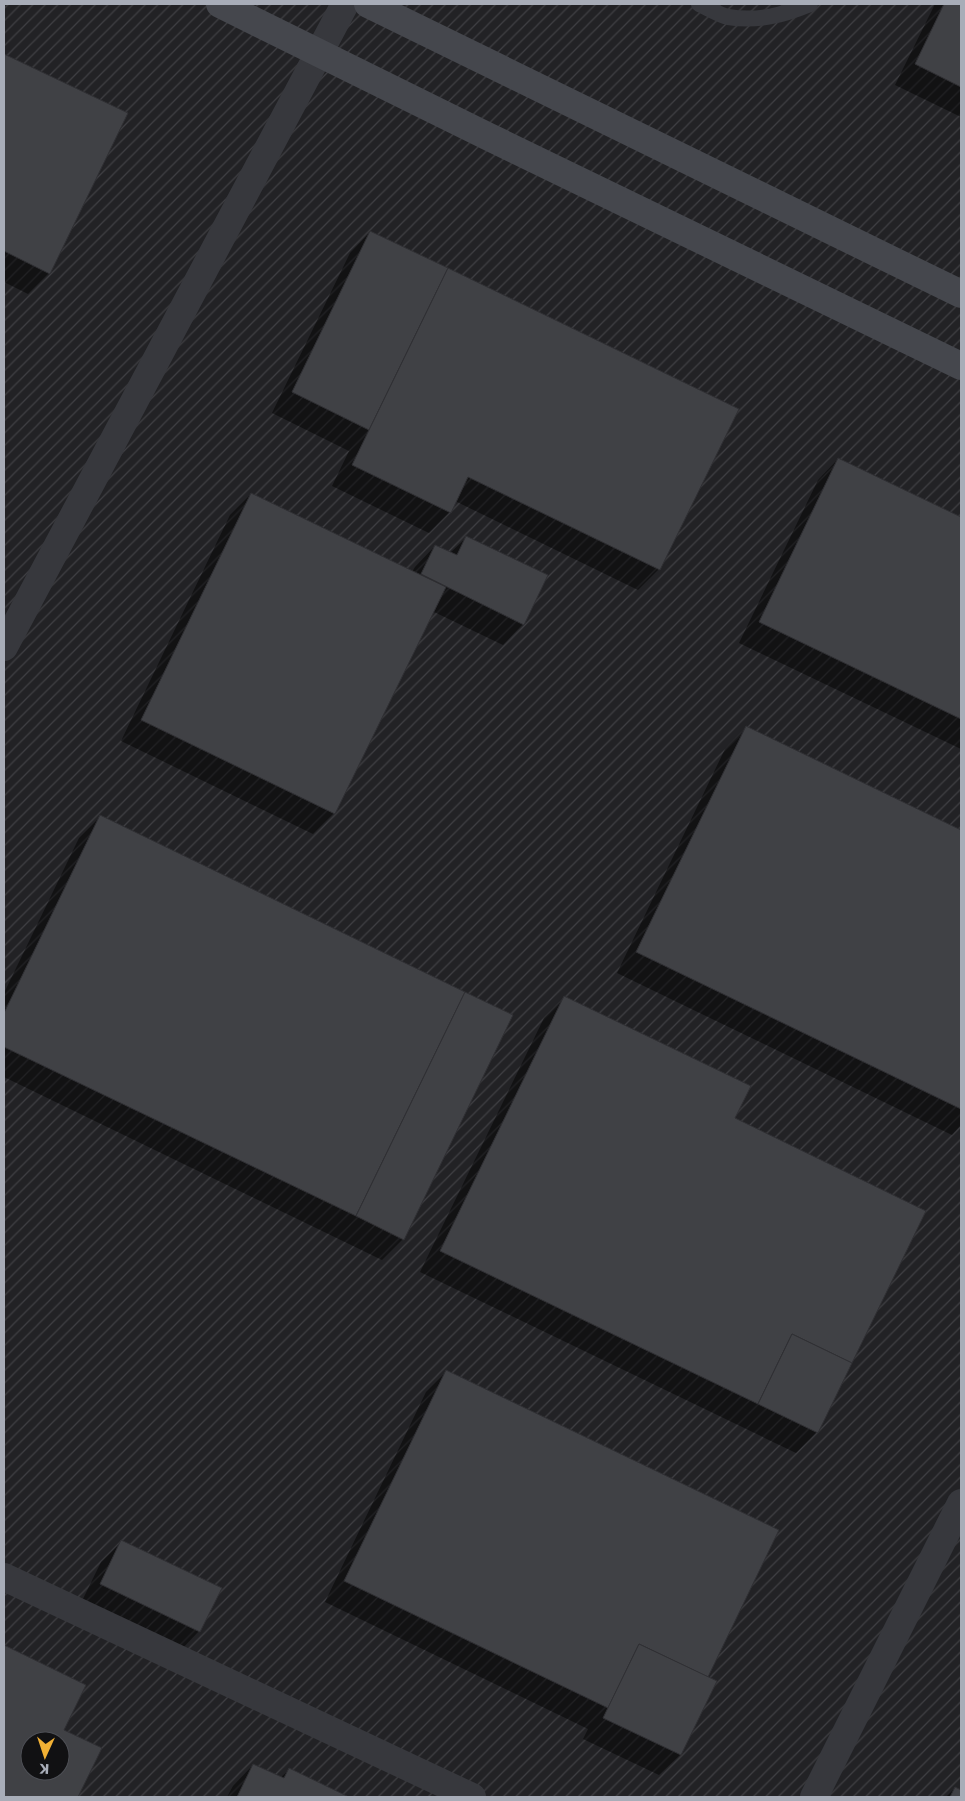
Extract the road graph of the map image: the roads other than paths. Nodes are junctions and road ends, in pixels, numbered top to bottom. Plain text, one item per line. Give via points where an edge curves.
1 (220, 4) edge
2 (345, 4) edge
3 (699, 4) edge
4 (810, 4) edge
5 (377, 6) edge
6 (318, 53) junction
7 (961, 294) edge
8 (961, 366) edge
9 (4, 647) edge
10 (961, 1503) edge
11 (4, 1577) edge
12 (472, 1797) edge
13 (814, 1797) edge

1 - 6 street
2 - 6 street
3 - 4 lane via 727,17 765,19
5 - 7 street
6 - 8 street
6 - 9 street
10 - 13 street
11 - 12 street

